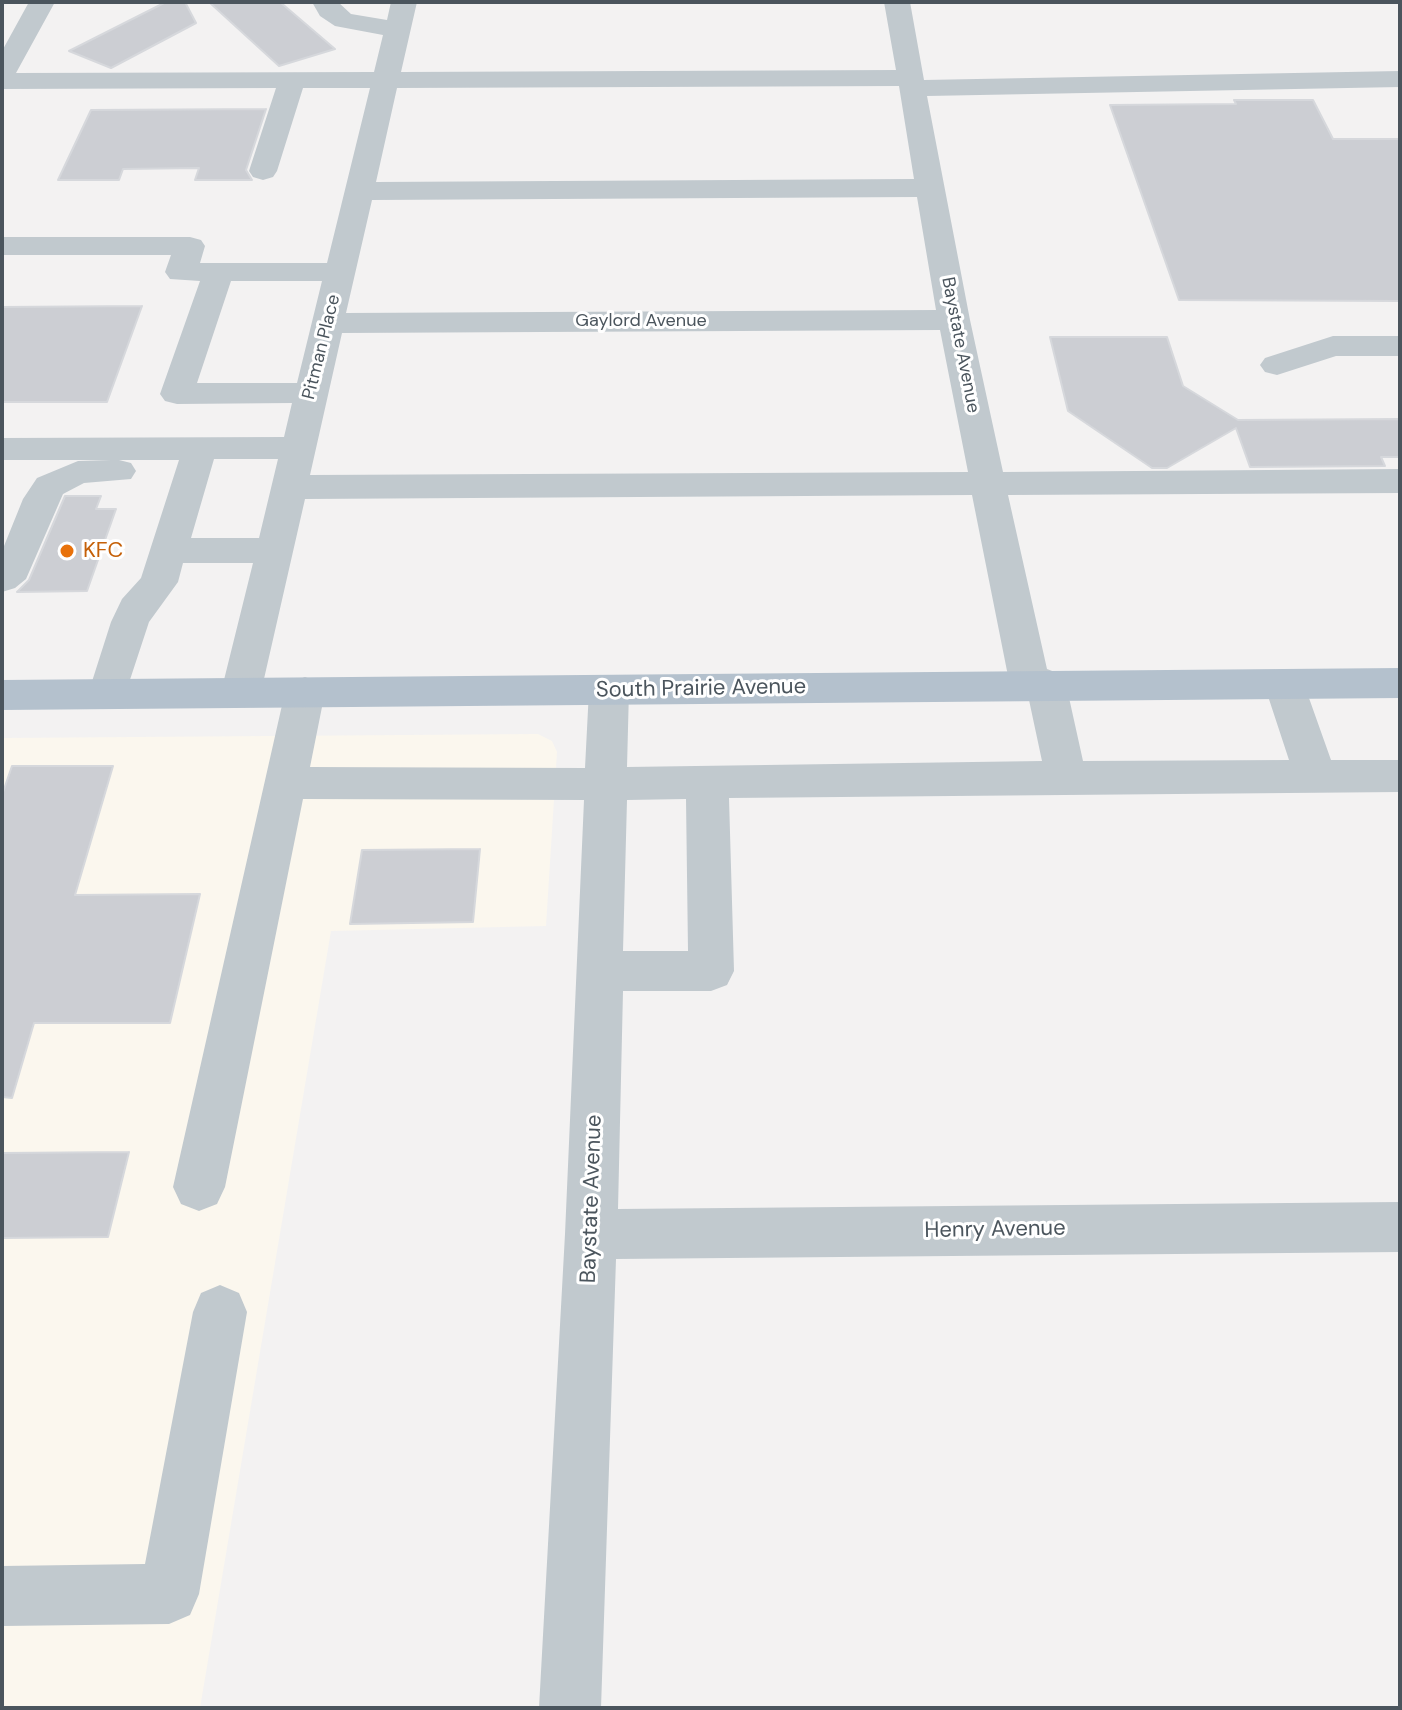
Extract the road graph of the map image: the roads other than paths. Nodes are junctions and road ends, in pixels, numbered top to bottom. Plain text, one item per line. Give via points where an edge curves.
1 (42, 2) edge
2 (325, 2) edge
3 (897, 2) edge
4 (401, 16) edge
5 (2, 78) edge
6 (1400, 79) edge
7 (292, 81) junction
8 (386, 81) junction
9 (910, 83) junction
10 (263, 171) dead end
11 (930, 188) junction
12 (359, 191) junction
13 (2, 246) edge
14 (219, 272) junction
15 (340, 272) junction
16 (954, 320) junction
17 (328, 323) junction
18 (1400, 346) edge
19 (1277, 365) dead end
20 (310, 393) junction
21 (297, 448) junction
22 (17, 449) edge
23 (196, 460) junction
24 (1400, 481) edge
25 (989, 484) junction
26 (287, 487) junction
27 (2, 523) edge
28 (273, 550) junction
29 (168, 551) junction
30 (2, 579) edge
31 (1400, 683) edge
32 (1284, 684) junction
33 (1038, 685) junction
34 (609, 690) junction
35 (241, 692) junction
36 (305, 692) junction
37 (108, 694) junction
38 (2, 695) edge
39 (1316, 776) junction
40 (1400, 776) edge
41 (1066, 777) junction
42 (707, 782) junction
43 (285, 783) junction
44 (606, 784) junction
45 (600, 971) junction
46 (199, 1187) dead end
47 (1400, 1227) edge
48 (591, 1234) junction
49 (220, 1312) dead end
50 (2, 1596) edge
51 (570, 1708) edge

1 - 5 street
2 - 4 street via 344,21
3 - 9 street, Baystate Avenue
4 - 8 street, Pitman Place
5 - 7 street
6 - 9 street
7 - 8 street
7 - 10 street
8 - 9 street
8 - 12 street, Pitman Place
9 - 11 street, Baystate Avenue
11 - 12 street
11 - 16 street, Baystate Avenue
12 - 15 street, Pitman Place
13 - 14 street via 190,246 181,272
14 - 15 street
14 - 20 street via 177,394
15 - 17 street, Pitman Place
16 - 17 street, Gaylord Avenue
16 - 25 street, Baystate Avenue
17 - 20 street, Pitman Place
18 - 19 street via 1333,346
20 - 21 street, Pitman Place
21 - 23 street
21 - 26 street, Pitman Place
22 - 23 street
22 - 27 street
23 - 29 street
23 - 30 street via 61,478 41,499 13,570
24 - 25 street
25 - 26 street
25 - 33 street, Baystate Avenue
26 - 28 street, Pitman Place
28 - 29 street
28 - 35 street, Pitman Place
29 - 37 street via 159,582 130,622
31 - 32 main road, South Prairie Avenue
32 - 33 main road, South Prairie Avenue
32 - 39 street
33 - 34 main road, South Prairie Avenue
33 - 41 street, Baystate Avenue
34 - 36 main road, South Prairie Avenue
34 - 44 street, Baystate Avenue
35 - 36 main road, South Prairie Avenue
35 - 37 main road, South Prairie Avenue
36 - 43 street
37 - 38 main road, South Prairie Avenue
39 - 40 street
39 - 41 street
41 - 42 street
42 - 44 street
42 - 45 street via 711,971
43 - 44 street
43 - 46 street
44 - 45 street, Baystate Avenue
45 - 48 street, Baystate Avenue
47 - 48 street, Henry Avenue
48 - 51 street, Baystate Avenue
49 - 50 street via 169,1594

